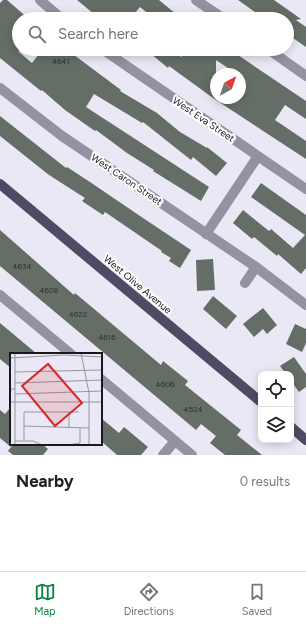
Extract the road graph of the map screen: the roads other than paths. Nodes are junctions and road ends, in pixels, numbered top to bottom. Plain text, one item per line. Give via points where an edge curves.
1 (40, 0) edge
2 (196, 0) edge
3 (54, 12) edge
4 (214, 12) edge
5 (112, 56) edge
6 (278, 56) edge
7 (306, 76) edge
8 (0, 88) edge
9 (258, 156) junction
10 (0, 184) edge
11 (306, 189) edge
12 (206, 234) junction
13 (256, 267) junction
14 (245, 283) dead end
15 (0, 295) edge
16 (306, 305) edge
17 (70, 353) edge
18 (102, 380) edge
19 (258, 399) edge
20 (294, 430) edge
21 (306, 440) edge
22 (175, 441) junction
23 (163, 455) edge
24 (192, 455) edge

1 - 3 street
2 - 4 street
5 - 9 street, West Eva Street
6 - 7 street
8 - 12 street, West Caron Street via 62,136
9 - 11 street, West Eva Street
9 - 12 street
10 - 19 main road, West Olive Avenue
12 - 13 street, West Caron Street
13 - 14 street
13 - 16 street, West Caron Street
15 - 17 street
18 - 22 street
20 - 21 main road
22 - 23 street
22 - 24 street

